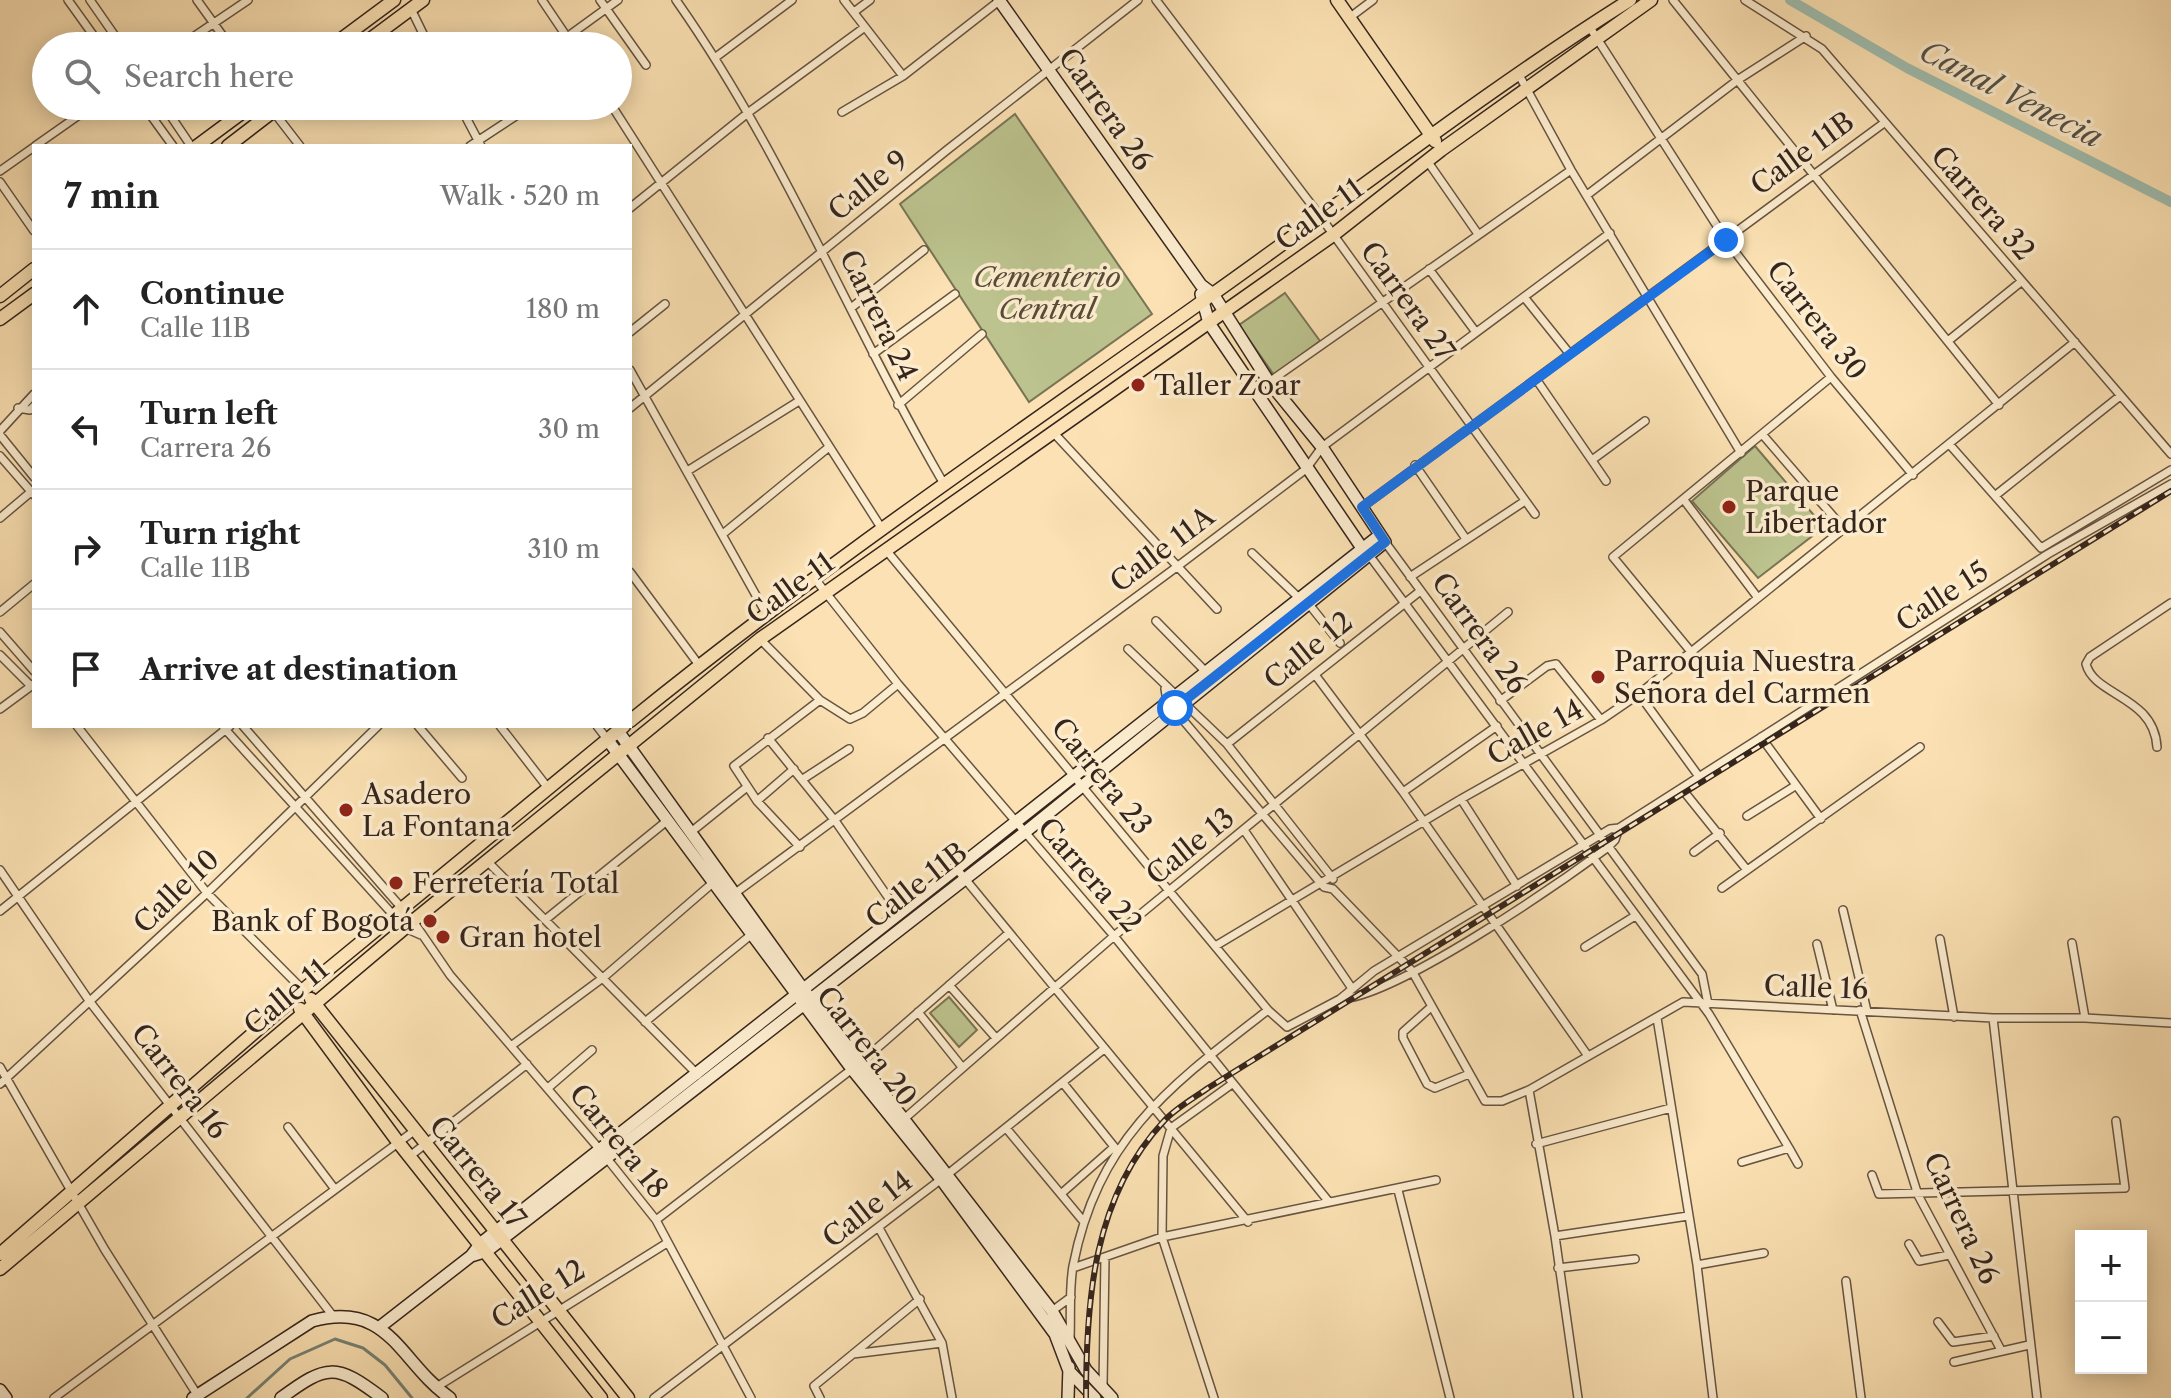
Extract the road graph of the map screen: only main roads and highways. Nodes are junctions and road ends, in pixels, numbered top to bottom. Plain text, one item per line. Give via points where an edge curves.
1 (394, 0) edge
2 (423, 0) edge
3 (1337, 0) edge
4 (1630, 0) edge
5 (1651, 0) edge
6 (351, 32) edge
7 (380, 32) edge
8 (231, 120) edge
9 (262, 120) edge
10 (1431, 136) junction
11 (197, 144) edge
12 (231, 144) edge
13 (1441, 150) junction
14 (32, 271) edge
15 (32, 295) edge
16 (0, 296) edge
17 (0, 319) edge
18 (632, 719) edge
19 (619, 728) edge
20 (303, 990) junction
21 (292, 1001) junction
22 (315, 1004) junction
23 (303, 1014) junction
24 (176, 1111) junction
25 (76, 1196) junction
26 (0, 1254) edge
27 (0, 1269) edge
28 (601, 1398) edge
29 (628, 1398) edge

1 - 6 main road
2 - 7 main road
3 - 10 main road
4 - 10 main road, Calle 11
5 - 13 main road, Calle 11
8 - 11 main road
9 - 12 main road
10 - 13 main road
10 - 18 main road, Calle 11 via 944,484
13 - 22 main road, Calle 11 via 1333,235 760,639
14 - 16 main road
15 - 17 main road
19 - 20 main road, Calle 11
20 - 21 main road, Calle 11
20 - 22 main road, Carrera 17
21 - 23 main road, Carrera 17
21 - 24 main road, Calle 11
22 - 23 main road, Calle 11
22 - 29 main road, Carrera 17
23 - 24 main road, Calle 11
23 - 28 main road, Carrera 17
24 - 25 main road, Calle 11
25 - 26 main road, Calle 11
25 - 27 main road, Calle 11

